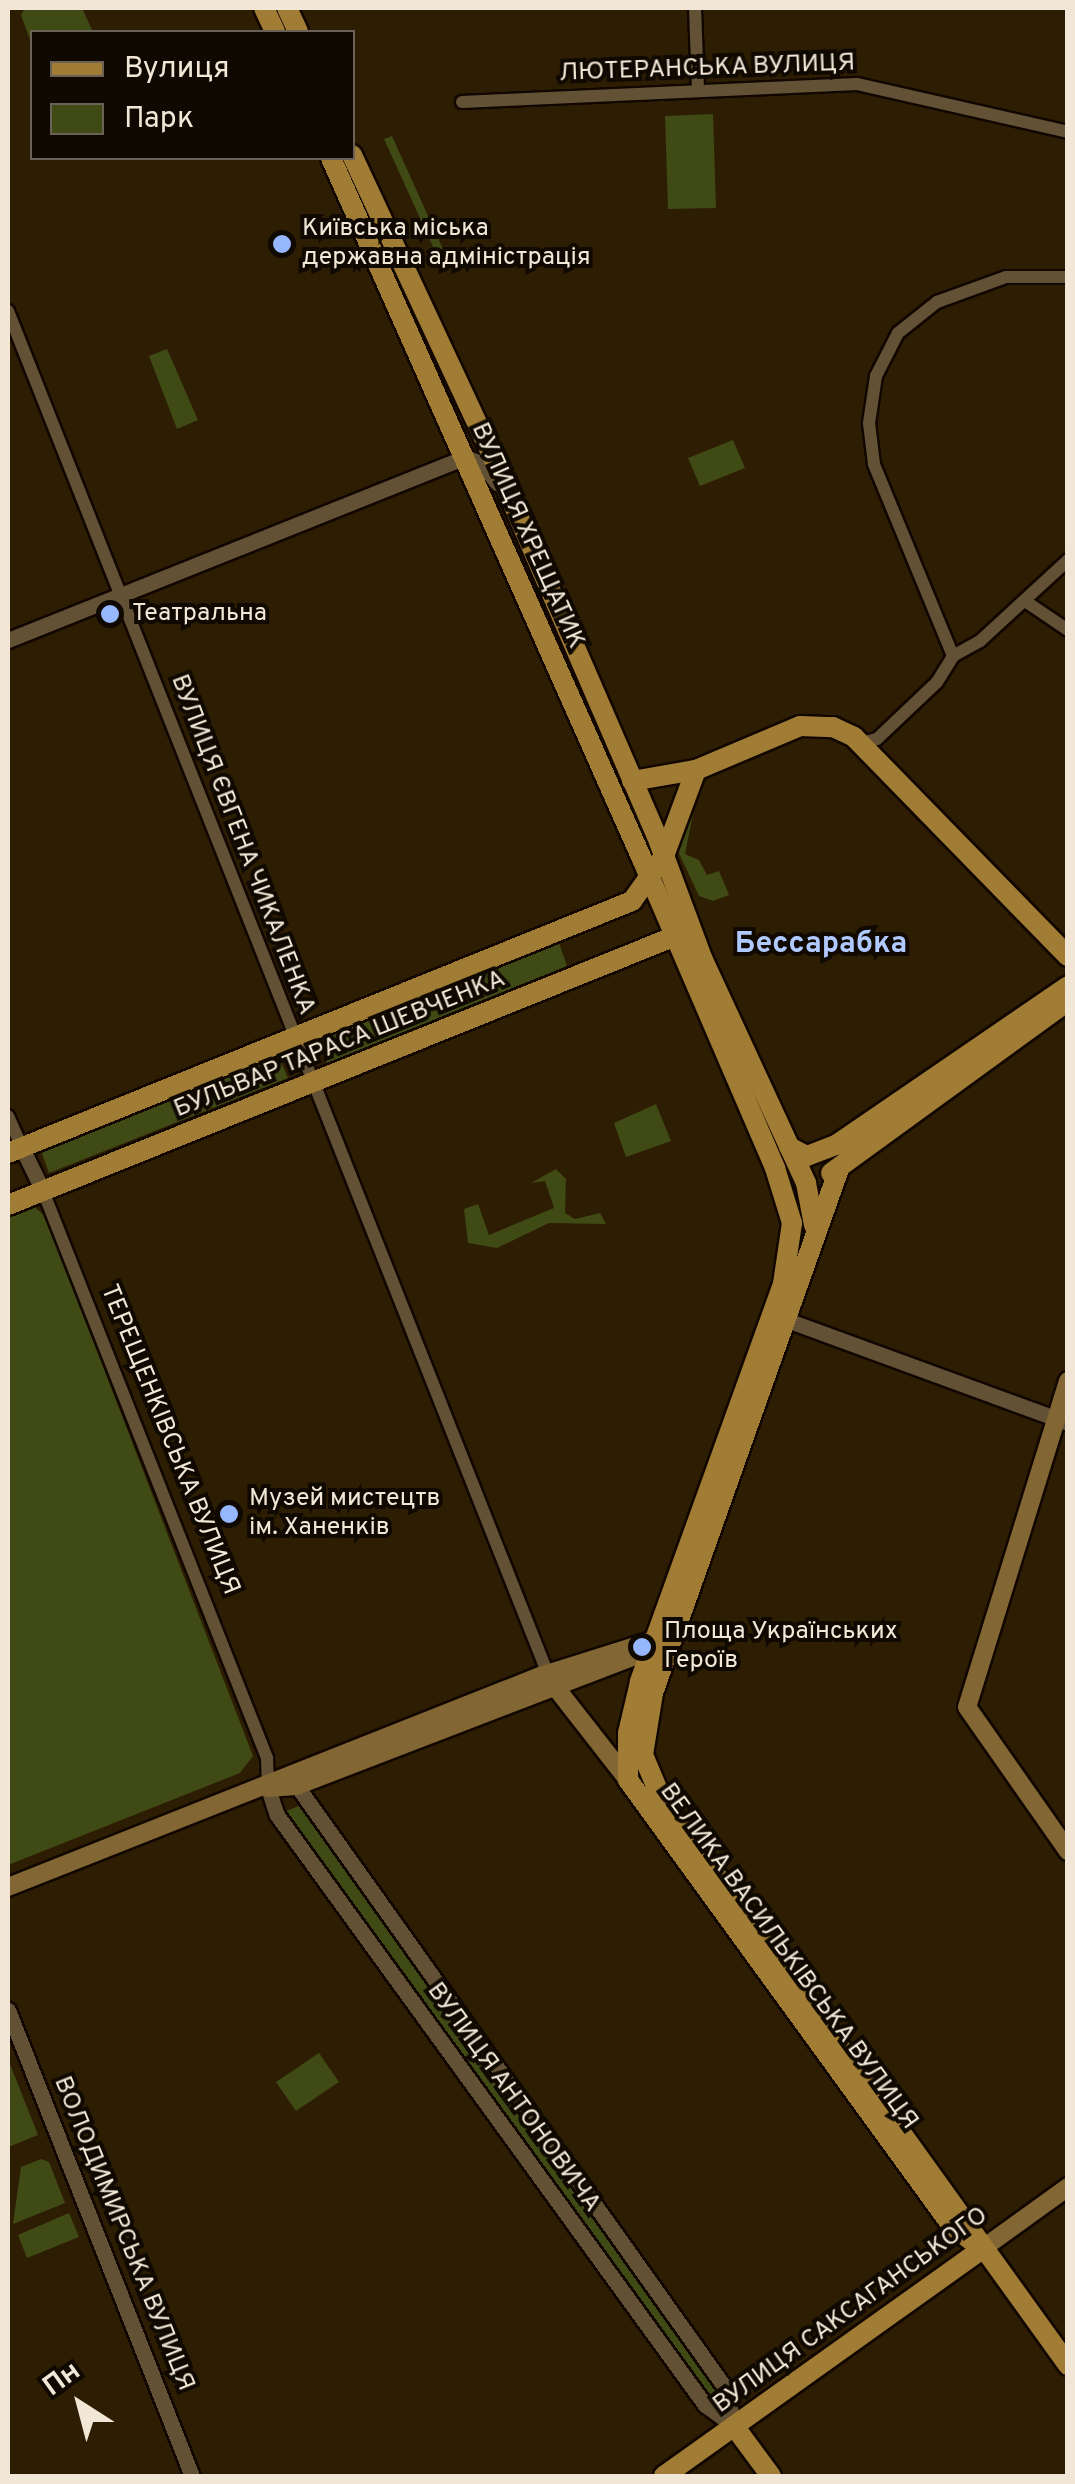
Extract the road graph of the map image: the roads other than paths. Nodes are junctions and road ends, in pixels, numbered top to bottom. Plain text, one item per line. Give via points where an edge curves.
1 (695, 8) edge
2 (698, 88) junction
3 (462, 102) dead end
4 (1068, 132) edge
5 (332, 160) edge
6 (354, 160) edge
7 (1068, 277) edge
8 (8, 311) edge
9 (466, 457) junction
10 (503, 491) junction
11 (1068, 560) edge
12 (120, 595) junction
13 (1025, 601) junction
14 (1068, 630) edge
15 (8, 640) edge
16 (953, 656) junction
17 (912, 706) junction
18 (861, 743) junction
19 (883, 768) junction
20 (696, 770) junction
21 (632, 781) junction
22 (664, 856) junction
23 (651, 878) junction
24 (681, 934) junction
25 (1068, 956) edge
26 (1068, 986) edge
27 (1068, 1001) edge
28 (1060, 1015) edge
29 (293, 1037) junction
30 (312, 1083) junction
31 (8, 1116) edge
32 (789, 1147) junction
33 (15, 1150) edge
34 (775, 1168) junction
35 (839, 1169) junction
36 (806, 1183) junction
37 (43, 1190) junction
38 (8, 1205) edge
39 (814, 1237) junction
40 (786, 1320) junction
41 (1068, 1381) edge
42 (1061, 1421) edge
43 (662, 1641) junction
44 (550, 1678) junction
45 (292, 1780) junction
46 (628, 1780) junction
47 (268, 1788) junction
48 (1068, 1852) edge
49 (8, 1887) edge
50 (8, 2010) edge
51 (1068, 2187) edge
52 (982, 2248) junction
53 (1068, 2364) edge
54 (734, 2426) junction
55 (192, 2476) edge
56 (664, 2476) edge
57 (771, 2476) edge

1 - 2 street
2 - 3 street, ЛЮТЕРАНСЬКА ВУЛИЦЯ
2 - 4 street, ЛЮТЕРАНСЬКА ВУЛИЦЯ via 888,86
5 - 9 main road, ВУЛИЦЯ ХРЕЩАТИК
6 - 10 main road, ВУЛИЦЯ ХРЕЩАТИК
7 - 16 street via 1006,276 936,302 898,333 876,376 868,423 874,464
8 - 12 street, ВУЛИЦЯ ЄВГЕНА ЧИКАЛЕНКА
9 - 10 street via 483,464
9 - 12 street
9 - 23 main road, ВУЛИЦЯ ХРЕЩАТИК
10 - 21 main road, ВУЛИЦЯ ХРЕЩАТИК
11 - 13 street
12 - 15 street
12 - 29 street, ВУЛИЦЯ ЄВГЕНА ЧИКАЛЕНКА
13 - 14 street
13 - 16 street
16 - 17 street
17 - 18 street via 877,739
17 - 19 street via 885,747
18 - 19 main road
18 - 20 main road via 833,727 800,726
19 - 25 main road
20 - 21 main road
20 - 22 main road, БУЛЬВАР ТАРАСА ШЕВЧЕНКА
21 - 22 main road, ВУЛИЦЯ ХРЕЩАТИК
22 - 23 main road, БУЛЬВАР ТАРАСА ШЕВЧЕНКА
22 - 24 main road, ВУЛИЦЯ ХРЕЩАТИК
23 - 24 main road, ВУЛИЦЯ ХРЕЩАТИК
23 - 29 main road, БУЛЬВАР ТАРАСА ШЕВЧЕНКА via 632,900
24 - 30 main road, БУЛЬВАР ТАРАСА ШЕВЧЕНКА
24 - 32 main road, ВЕЛИКА ВАСИЛЬКІВСЬКА ВУЛИЦЯ
24 - 34 main road, ВЕЛИКА ВАСИЛЬКІВСЬКА ВУЛИЦЯ
26 - 32 main road via 836,1146 807,1156
27 - 28 main road
28 - 35 main road
29 - 30 street, ВУЛИЦЯ ЄВГЕНА ЧИКАЛЕНКА
29 - 33 main road, БУЛЬВАР ТАРАСА ШЕВЧЕНКА
30 - 37 main road, БУЛЬВАР ТАРАСА ШЕВЧЕНКА
30 - 44 street, ВУЛИЦЯ ЄВГЕНА ЧИКАЛЕНКА
31 - 33 street, ТЕРЕЩЕНКІВСЬКА ВУЛИЦЯ
32 - 36 main road, ВЕЛИКА ВАСИЛЬКІВСЬКА ВУЛИЦЯ
33 - 37 street, ТЕРЕЩЕНКІВСЬКА ВУЛИЦЯ
34 - 36 main road
34 - 43 main road, ВЕЛИКА ВАСИЛЬКІВСЬКА ВУЛИЦЯ via 792,1223 790,1257
35 - 36 main road
35 - 39 main road, ВЕЛИКА ВАСИЛЬКІВСЬКА ВУЛИЦЯ
36 - 39 main road, ВЕЛИКА ВАСИЛЬКІВСЬКА ВУЛИЦЯ
37 - 38 main road, БУЛЬВАР ТАРАСА ШЕВЧЕНКА
37 - 47 street, ТЕРЕЩЕНКІВСЬКА ВУЛИЦЯ via 267,1758
39 - 40 main road, ВЕЛИКА ВАСИЛЬКІВСЬКА ВУЛИЦЯ
40 - 42 street
40 - 43 main road, ВЕЛИКА ВАСИЛЬКІВСЬКА ВУЛИЦЯ
41 - 42 main road
42 - 48 main road via 967,1706
43 - 44 main road
43 - 46 main road, ВЕЛИКА ВАСИЛЬКІВСЬКА ВУЛИЦЯ via 630,1722
43 - 52 main road, ВЕЛИКА ВАСИЛЬКІВСЬКА ВУЛИЦЯ via 643,1755 651,1780 966,2216
44 - 45 main road
44 - 46 main road
45 - 47 main road
45 - 54 street, ВУЛИЦЯ АНТОНОВИЧА via 726,2389
46 - 52 main road, ВЕЛИКА ВАСИЛЬКІВСЬКА ВУЛИЦЯ via 952,2226
47 - 49 main road
47 - 54 street, ВУЛИЦЯ АНТОНОВИЧА via 277,1814 704,2405
50 - 55 street, ВОЛОДИМИРСЬКА ВУЛИЦЯ
51 - 52 main road, ВУЛИЦЯ САКСАГАНСЬКОГО
52 - 53 main road, ВЕЛИКА ВАСИЛЬКІВСЬКА ВУЛИЦЯ
52 - 54 main road, ВУЛИЦЯ САКСАГАНСЬКОГО
54 - 56 main road, ВУЛИЦЯ САКСАГАНСЬКОГО
54 - 57 main road, ВУЛИЦЯ АНТОНОВИЧА

